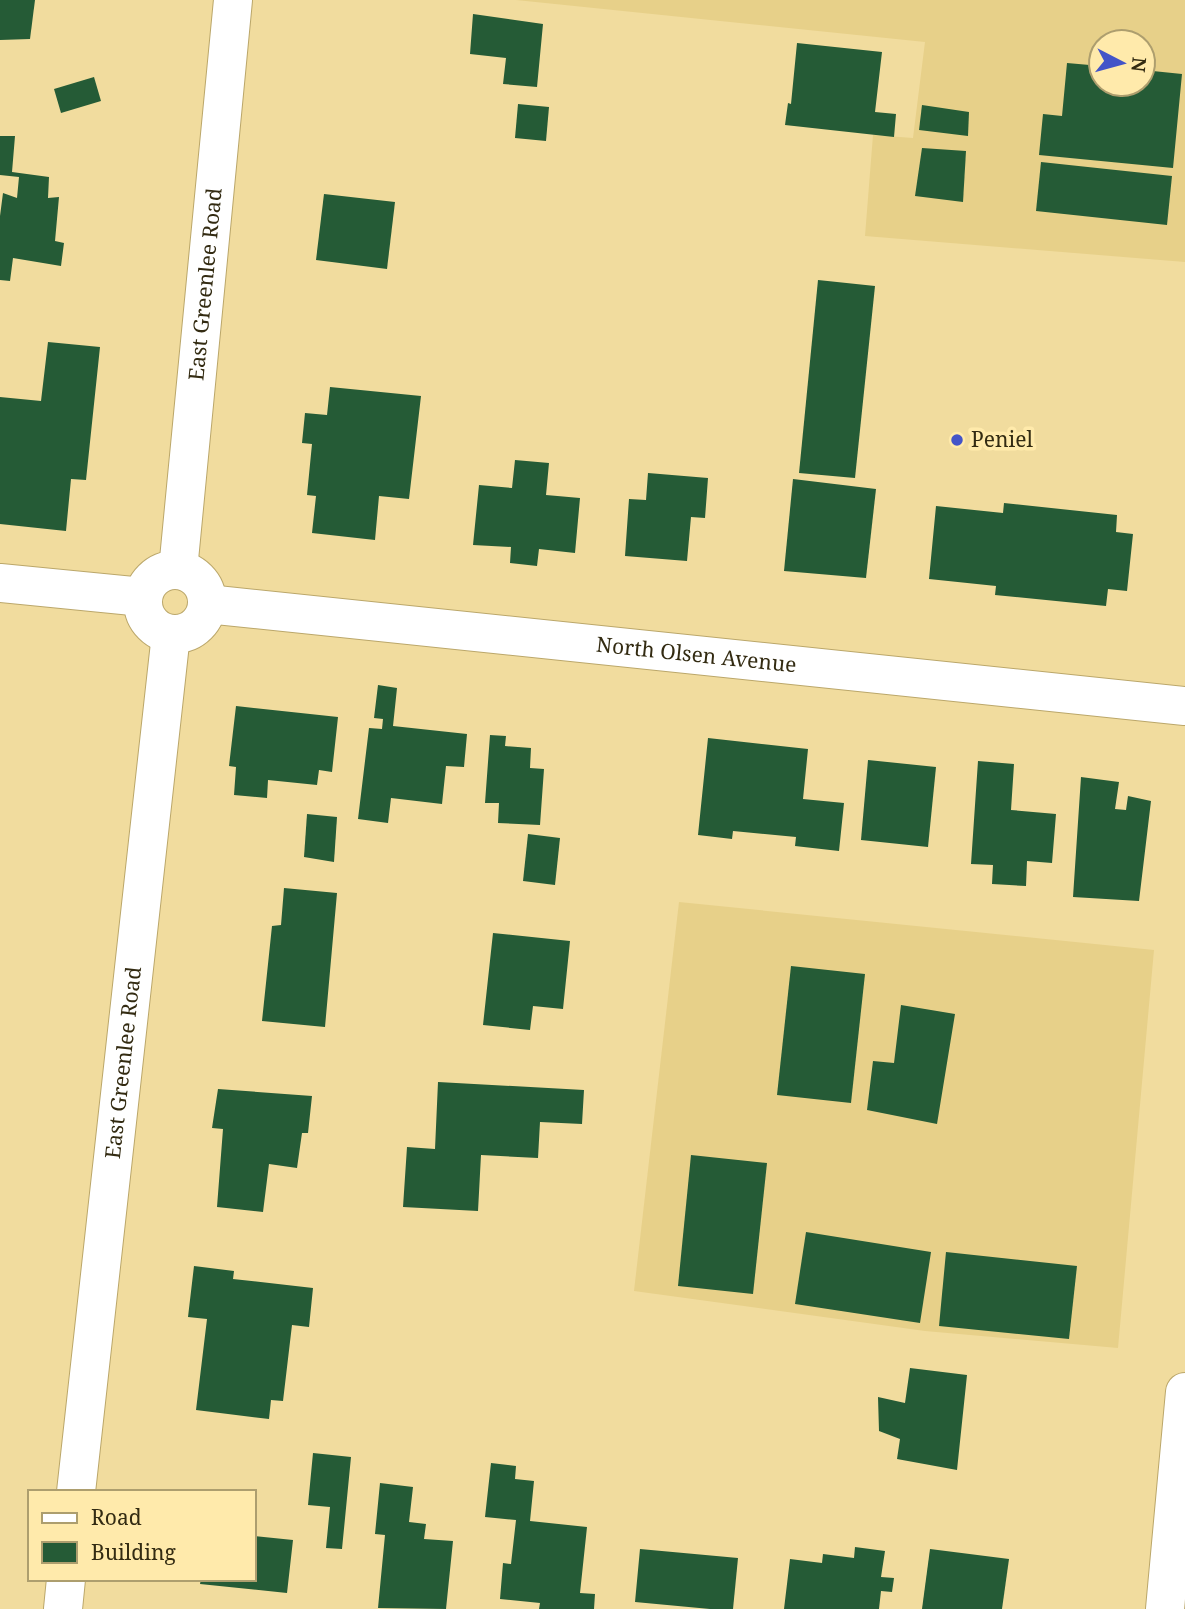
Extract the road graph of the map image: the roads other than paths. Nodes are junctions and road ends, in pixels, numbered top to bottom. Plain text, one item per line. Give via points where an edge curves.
1 (233, 0) edge
2 (177, 569) junction
3 (0, 583) edge
4 (143, 597) junction
5 (206, 604) junction
6 (171, 634) junction
7 (1185, 706) edge
8 (1185, 1392) edge
9 (76, 1490) edge
10 (66, 1581) edge
11 (63, 1609) edge
12 (1165, 1609) edge

1 - 2 street, East Greenlee Road
2 - 4 street via 151,580
2 - 5 street via 202,585
3 - 4 street
4 - 6 street via 153,625
5 - 6 street via 199,623
5 - 7 street, North Olsen Avenue
6 - 9 street, East Greenlee Road
8 - 12 street
10 - 11 street

